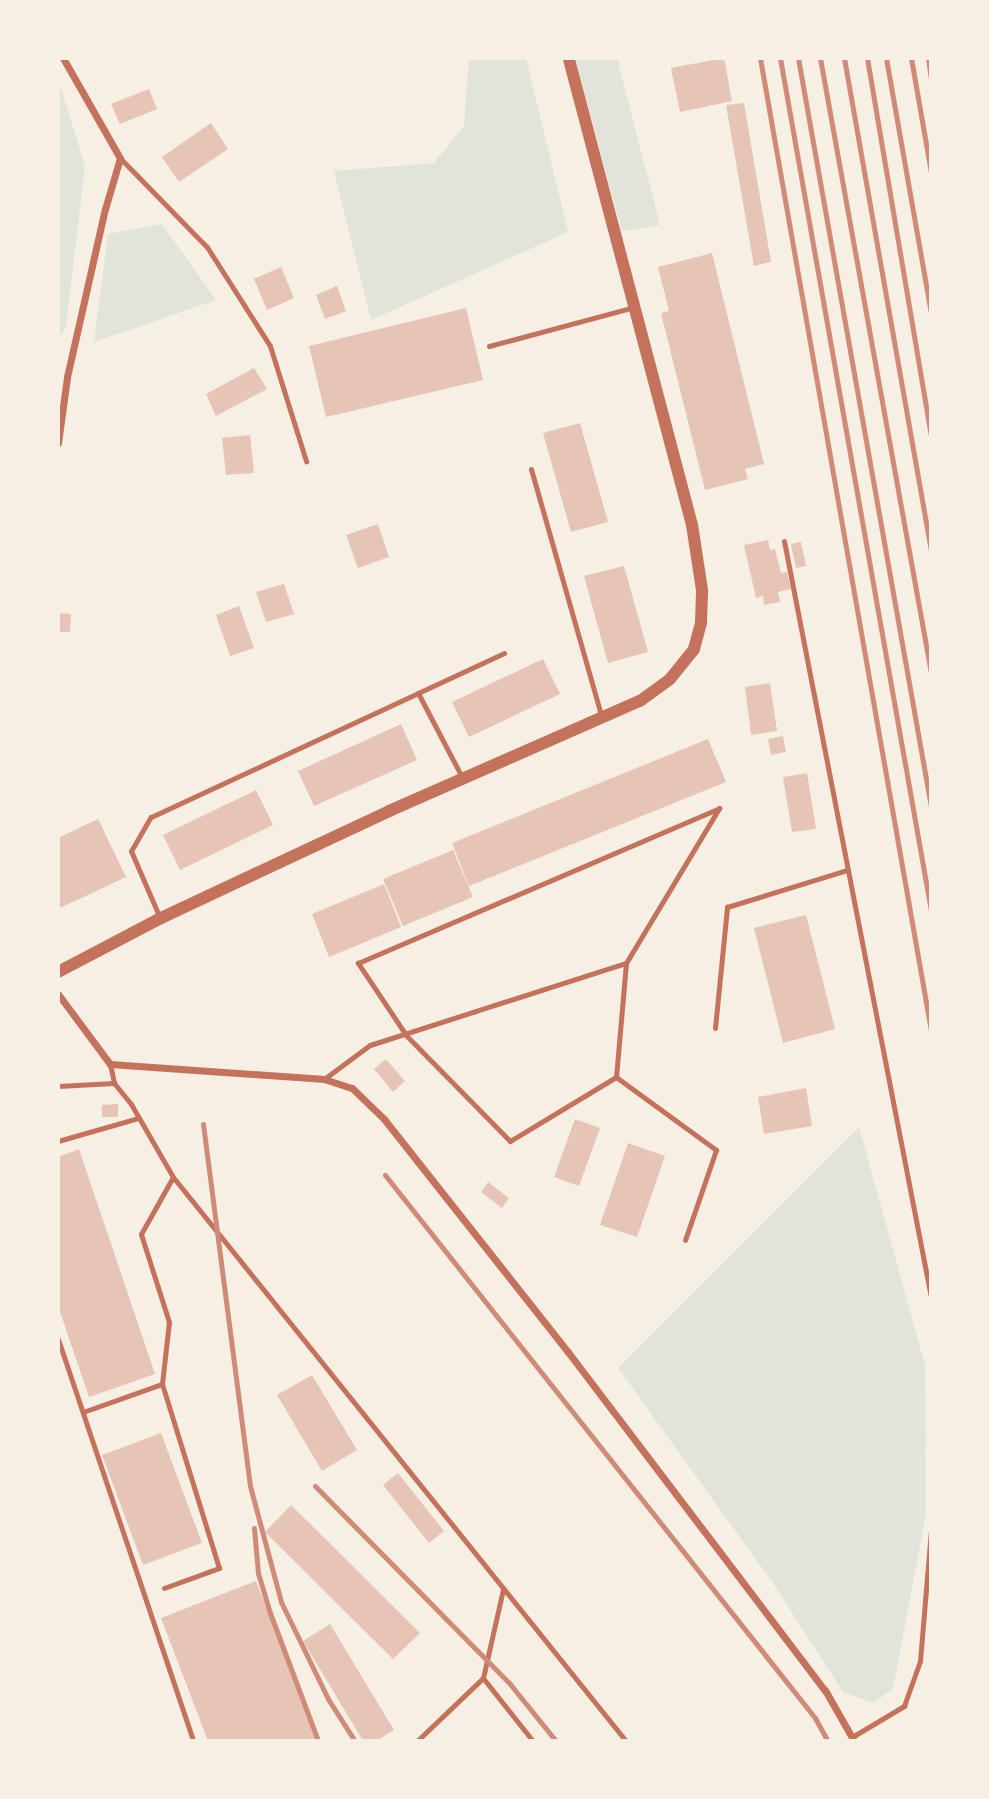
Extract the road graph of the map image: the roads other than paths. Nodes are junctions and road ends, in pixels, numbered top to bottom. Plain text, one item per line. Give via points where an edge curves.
1 (63, 58) edge
2 (569, 58) edge
3 (120, 158) junction
4 (635, 307) junction
5 (489, 346) dead end
6 (58, 443) edge
7 (306, 461) dead end
8 (531, 469) dead end
9 (784, 541) dead end
10 (503, 653) dead end
11 (418, 693) junction
12 (602, 718) junction
13 (463, 779) junction
14 (847, 870) junction
15 (161, 918) junction
16 (626, 963) junction
17 (58, 972) edge
18 (58, 994) edge
19 (715, 1028) dead end
20 (407, 1035) junction
21 (110, 1064) junction
22 (616, 1077) junction
23 (324, 1079) junction
24 (114, 1083) junction
25 (58, 1086) edge
26 (138, 1118) junction
27 (58, 1141) edge
28 (173, 1177) junction
29 (685, 1240) dead end
30 (931, 1297) edge
31 (58, 1339) edge
32 (162, 1384) junction
33 (83, 1412) junction
34 (931, 1531) edge
35 (164, 1588) dead end
36 (503, 1588) junction
37 (483, 1678) junction
38 (853, 1739) edge
39 (193, 1741) edge
40 (417, 1741) edge
41 (534, 1741) edge
42 (626, 1741) edge

1 - 3 street
2 - 4 street
3 - 6 street via 66,377
3 - 7 lane via 207,247 270,346
4 - 5 lane
4 - 12 street via 692,525 702,590 701,622 694,649 670,679 640,701
8 - 12 lane
9 - 14 lane
10 - 11 lane
11 - 13 lane
11 - 15 lane via 150,817 131,851
12 - 13 street
13 - 15 street
14 - 19 lane via 727,907
14 - 30 lane
15 - 17 street
16 - 20 lane
16 - 20 lane via 719,808 358,963
16 - 22 lane
18 - 21 street
20 - 22 lane via 510,1141
20 - 23 lane via 370,1045
21 - 23 street
21 - 24 lane
22 - 29 lane via 716,1150
23 - 38 street via 352,1088 384,1119 825,1690
24 - 25 lane
24 - 26 lane
26 - 27 lane
26 - 28 lane
28 - 32 lane via 141,1234 169,1322
28 - 36 lane
31 - 33 lane
32 - 33 lane
32 - 35 lane via 219,1568
33 - 39 lane
34 - 38 lane via 920,1661 904,1706
36 - 37 lane
36 - 42 lane
37 - 40 lane
37 - 41 lane

